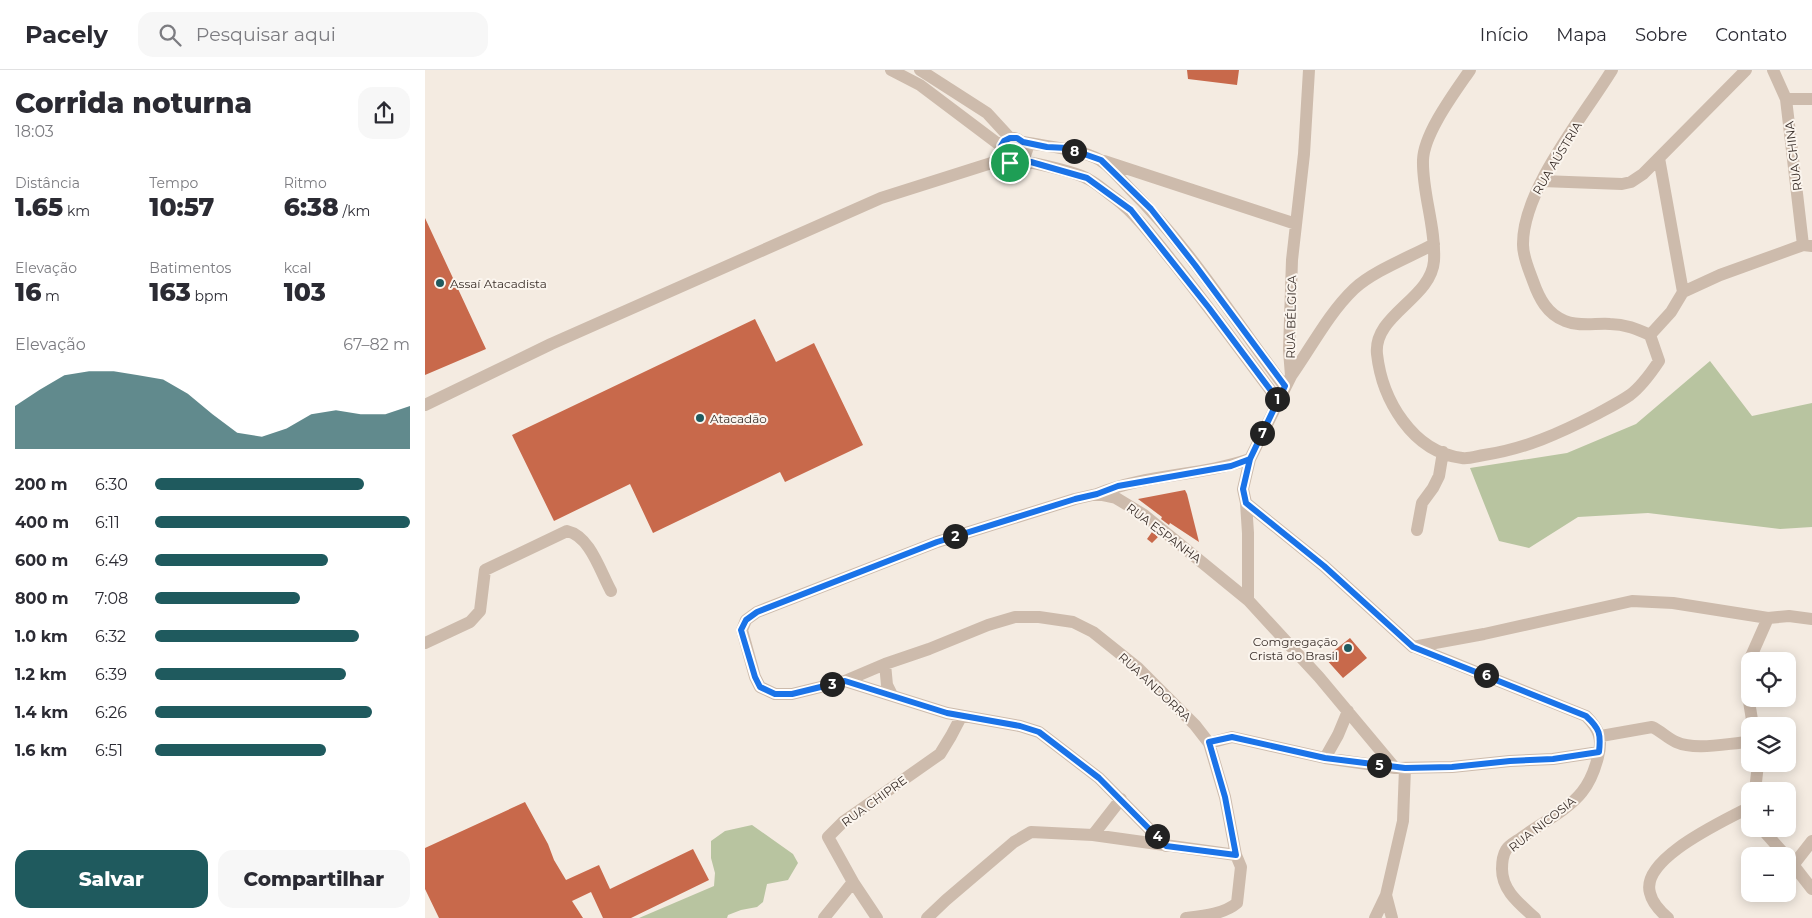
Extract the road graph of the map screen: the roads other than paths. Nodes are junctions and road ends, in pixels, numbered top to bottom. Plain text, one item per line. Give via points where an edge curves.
1 (891, 70) edge
2 (920, 70) edge
3 (1309, 70) edge
4 (1470, 70) edge
5 (1612, 70) edge
6 (1746, 70) edge
7 (1773, 70) edge
8 (1786, 99) junction
9 (1812, 99) edge
10 (1005, 142) junction
11 (1023, 142) junction
12 (1659, 158) junction
13 (1101, 160) junction
14 (1010, 161) junction
15 (1542, 181) junction
16 (1297, 224) junction
17 (1434, 244) junction
18 (1808, 245) edge
19 (1683, 292) junction
20 (1650, 335) junction
21 (1288, 381) junction
22 (1278, 400) junction
23 (425, 405) edge
24 (1443, 452) junction
25 (1250, 459) junction
26 (1097, 494) junction
27 (1246, 503) junction
28 (1417, 530) dead end
29 (611, 591) dead end
30 (1248, 600) junction
31 (1768, 618) junction
32 (1812, 619) edge
33 (425, 643) edge
34 (1413, 647) junction
35 (751, 663) joint
36 (885, 664) junction
37 (845, 681) junction
38 (893, 695) junction
39 (1348, 711) junction
40 (961, 717) junction
41 (1752, 717) edge
42 (1601, 736) junction
43 (1209, 742) junction
44 (1741, 743) edge
45 (1599, 752) junction
46 (1325, 758) junction
47 (1400, 768) junction
48 (1121, 799) junction
49 (1741, 812) edge
50 (1093, 835) junction
51 (1769, 837) edge
52 (1812, 841) edge
53 (1166, 846) junction
54 (1778, 847) edge
55 (1796, 854) edge
56 (1236, 855) junction
57 (1796, 868) edge
58 (853, 882) junction
59 (1812, 889) edge
60 (1386, 895) junction
61 (824, 918) edge
62 (877, 918) edge
63 (927, 918) edge
64 (1186, 918) edge
65 (1375, 918) edge
66 (1392, 918) edge
67 (1535, 918) edge
68 (1668, 918) edge

1 - 10 street
2 - 10 street via 987,114
3 - 16 street, RUA BÉLGICA
4 - 17 street via 1428,138 1423,159
5 - 15 street, RUA AÚSTRIA
6 - 12 street
7 - 8 street, RUA CHINA
8 - 9 street
8 - 18 street, RUA CHINA
10 - 11 street via 1017,138
10 - 14 street via 1001,153
11 - 13 street via 1067,148
11 - 14 street via 1027,150 1024,158
12 - 15 street via 1643,174 1622,184
12 - 19 street
13 - 16 street
13 - 21 street via 1151,209
14 - 22 street via 1031,162 1087,178 1131,210
14 - 23 street via 881,198 551,344
15 - 20 street, RUA AÚSTRIA via 1527,215 1523,245 1528,268 1546,310 1565,322 1632,326
16 - 21 street, RUA BÉLGICA via 1292,260
17 - 21 street via 1354,289
17 - 24 street via 1433,271 1427,282 1384,328 1378,338 1377,352 1387,396 1398,414 1412,432
18 - 19 street via 1719,275
19 - 20 street via 1671,312
20 - 24 street via 1659,361 1630,395 1572,426 1510,451 1463,458
21 - 22 street
22 - 25 street
24 - 28 street via 1439,476 1422,503
25 - 26 street via 1231,466 1118,486
25 - 27 street via 1243,489
26 - 30 street, RUA ESPANHA via 1116,498 1145,515
26 - 35 street, RUA ESPANHA via 937,542 757,612 746,620 741,630
27 - 30 street
27 - 34 street via 1324,566
29 - 33 street via 586,542 576,533 567,531 485,570 480,611 470,622
30 - 39 street
31 - 32 street
31 - 34 street via 1673,603 1633,601
31 - 41 street via 1749,661 1747,689
34 - 42 street via 1586,716
35 - 37 street, RUA ANDORRA via 760,687 775,694 792,694
36 - 37 street, RUA ANDORRA
36 - 38 street via 887,685
36 - 43 street, RUA ANDORRA via 988,624 1039,616 1073,622 1093,632 1139,668
37 - 38 street
38 - 40 street
39 - 46 street
39 - 47 street
40 - 48 street via 1039,732 1092,772
40 - 58 street, RUA CHIPRE via 939,754 843,822 828,837
42 - 44 street via 1652,727 1674,741 1691,746
42 - 45 street, RUA NICOSIA
43 - 46 street via 1232,737
43 - 56 street via 1225,797
45 - 47 street via 1553,759
45 - 67 street, RUA NICOSIA via 1595,770 1582,792 1567,807 1506,850 1502,878 1510,894
46 - 47 street
47 - 60 street via 1403,821
48 - 50 street
48 - 53 street
49 - 68 street via 1687,841 1658,865 1650,879 1649,893
50 - 53 street
50 - 63 street via 1031,832 1014,842
51 - 54 street
52 - 55 street
53 - 56 street
56 - 64 street via 1241,867 1237,903 1212,914
57 - 59 street
58 - 61 street
58 - 62 street, RUA CHIPRE
60 - 65 street
60 - 66 street

